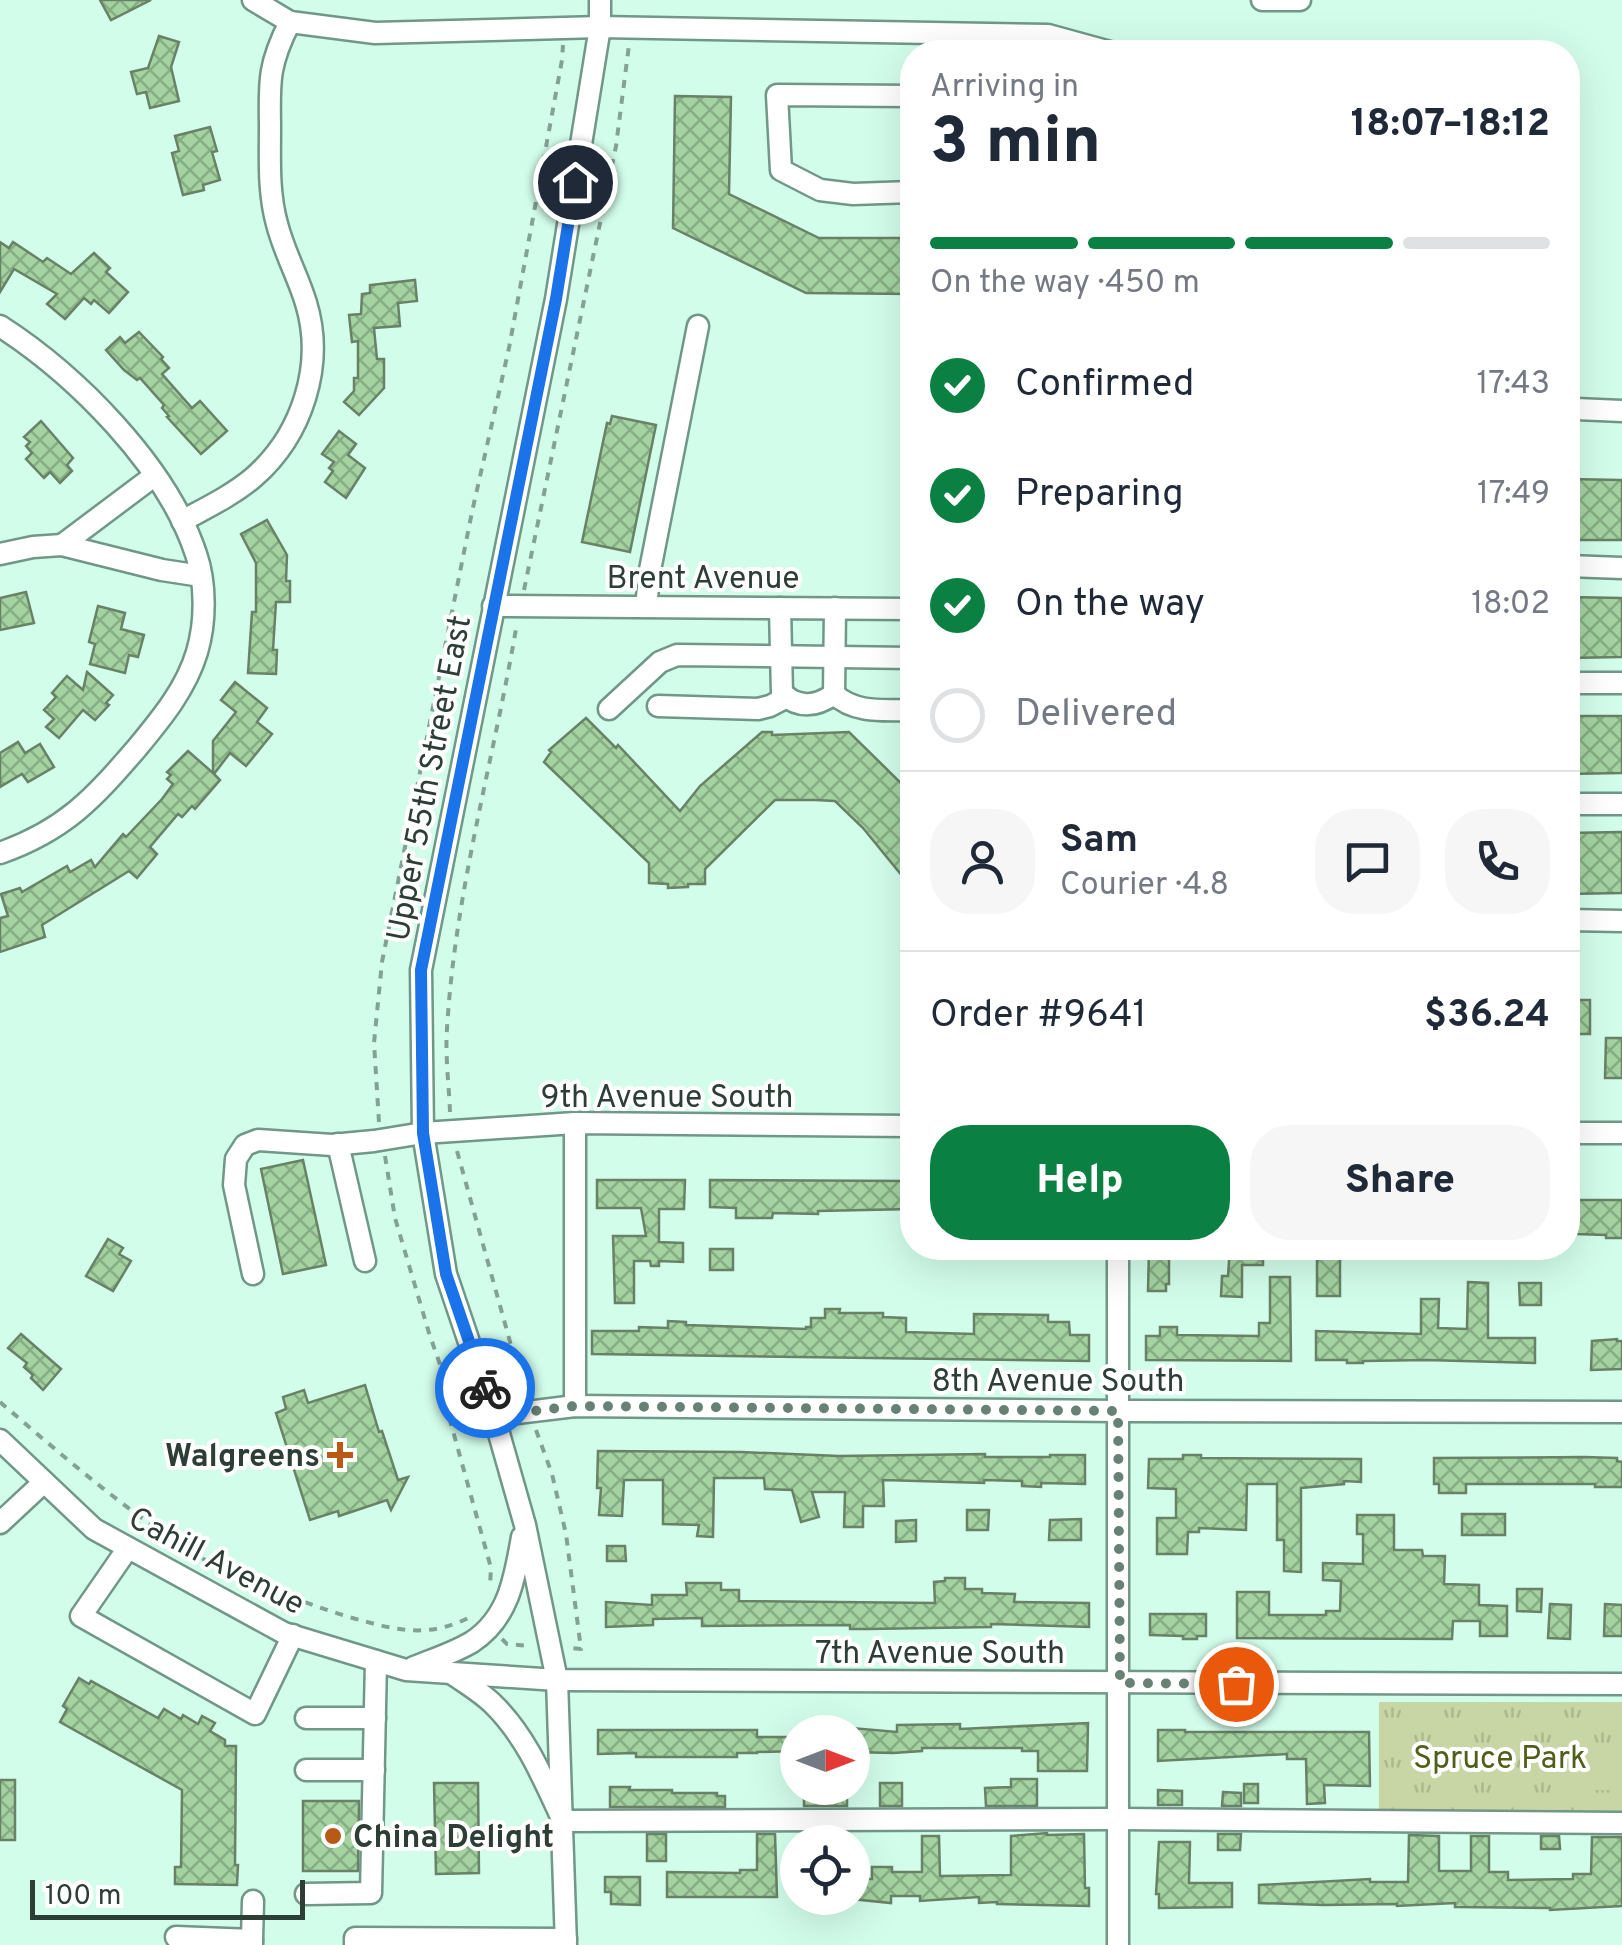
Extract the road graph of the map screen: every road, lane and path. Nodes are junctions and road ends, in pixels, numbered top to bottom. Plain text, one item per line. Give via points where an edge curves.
1 (253, 0) edge
2 (600, 0) edge
3 (1262, 0) edge
4 (1300, 0) edge
5 (290, 22) junction
6 (600, 27) junction
7 (631, 28) junction
8 (902, 40) edge
9 (999, 40) edge
10 (1066, 40) edge
11 (900, 96) edge
12 (900, 192) edge
13 (0, 326) edge
14 (698, 326) dead end
15 (1580, 409) edge
16 (1622, 411) edge
17 (154, 476) junction
18 (182, 521) junction
19 (62, 546) junction
20 (0, 554) edge
21 (1580, 566) edge
22 (1622, 568) edge
23 (201, 576) junction
24 (493, 606) junction
25 (646, 606) junction
26 (520, 607) junction
27 (780, 608) junction
28 (835, 608) junction
29 (900, 608) edge
30 (782, 656) junction
31 (834, 656) junction
32 (900, 658) edge
33 (1580, 683) edge
34 (1622, 683) edge
35 (834, 694) junction
36 (786, 697) junction
37 (658, 706) dead end
38 (608, 709) dead end
39 (900, 710) edge
40 (1580, 804) edge
41 (1622, 804) edge
42 (0, 853) edge
43 (1580, 920) edge
44 (1622, 921) edge
45 (575, 1123) junction
46 (900, 1126) edge
47 (452, 1132) junction
48 (423, 1133) junction
49 (1580, 1133) edge
50 (1622, 1134) edge
51 (338, 1144) junction
52 (1118, 1260) edge
53 (365, 1262) dead end
54 (253, 1274) dead end
55 (0, 1402) edge
56 (575, 1406) junction
57 (1118, 1411) junction
58 (530, 1412) junction
59 (1622, 1412) edge
60 (494, 1416) junction
61 (0, 1440) edge
62 (44, 1482) junction
63 (0, 1523) edge
64 (525, 1525) junction
65 (128, 1548) junction
66 (229, 1574) dead end
67 (293, 1636) junction
68 (506, 1644) dead end
69 (550, 1648) junction
70 (376, 1661) junction
71 (406, 1670) junction
72 (452, 1674) junction
73 (557, 1680) junction
74 (1120, 1683) junction
75 (1622, 1684) edge
76 (306, 1718) dead end
77 (375, 1718) junction
78 (306, 1770) dead end
79 (374, 1770) junction
80 (1119, 1820) junction
81 (564, 1821) junction
82 (1622, 1824) edge
83 (306, 1894) dead end
84 (253, 1900) dead end
85 (176, 1937) dead end
86 (252, 1942) edge
87 (566, 1942) edge
88 (355, 1945) edge
89 (1118, 1945) edge

1 - 5 street
2 - 6 street, Upper 55th Street East
3 - 4 street
5 - 6 street via 375,33
5 - 18 street via 271,68 270,180 276,224 312,336 305,400 293,430 264,467
6 - 7 street
6 - 24 street, Upper 55th Street East via 556,299
7 - 8 street
7 - 26 path via 616,146
9 - 10 street
11 - 12 street via 778,95 782,170 820,190
13 - 17 street via 92,400
14 - 25 street
15 - 16 street
17 - 18 street
17 - 19 street
18 - 23 street
19 - 20 street
19 - 23 street
21 - 22 street
23 - 42 street via 197,652 159,722 85,806 38,838
24 - 26 street, Brent Avenue
24 - 48 street, Upper 55th Street East via 421,970
25 - 26 street, Brent Avenue
25 - 27 street, Brent Avenue
26 - 47 path via 456,936 446,1033
27 - 28 street, Brent Avenue
27 - 30 street
28 - 29 street, Brent Avenue
28 - 31 street
30 - 31 street
30 - 36 street
30 - 38 street via 677,655
31 - 32 street
31 - 35 street
33 - 34 street
35 - 36 street via 809,706
35 - 39 street via 864,709
36 - 37 street via 758,709
40 - 41 street
43 - 44 street
45 - 46 street, 9th Avenue South
45 - 47 street, 9th Avenue South
45 - 56 street
47 - 48 street, 9th Avenue South
47 - 58 path
48 - 51 street, 9th Avenue South
48 - 60 street, Upper 55th Street East via 446,1274
49 - 50 street
51 - 53 street
51 - 54 street, 9th Avenue South via 258,1140 236,1159 234,1185
52 - 57 street
55 - 66 path via 152,1524
56 - 57 street, 8th Avenue South
56 - 58 street, 8th Avenue South
57 - 59 street, 8th Avenue South
57 - 74 street
58 - 60 street, 8th Avenue South
58 - 69 path via 566,1534 581,1649
60 - 64 street, Upper 55th Street East
61 - 62 street, Cahill Avenue
62 - 63 street
62 - 65 street, Cahill Avenue via 94,1529
64 - 69 street, Upper 55th Street East
64 - 71 street via 500,1617 471,1642
65 - 67 street, Cahill Avenue
65 - 67 street via 81,1616 254,1714
67 - 70 street, Cahill Avenue
68 - 69 path
69 - 73 street, Upper 55th Street East
70 - 71 street, Cahill Avenue
70 - 77 street
71 - 72 street, Cahill Avenue
72 - 73 street, Cahill Avenue
72 - 81 street via 492,1702 517,1732
73 - 74 street, 7th Avenue South
73 - 81 street, Upper 55th Street East
74 - 75 street, 7th Avenue South
74 - 80 street
76 - 77 street
77 - 79 street
78 - 79 street
79 - 83 street via 371,1894
80 - 81 street
80 - 82 street
80 - 89 street
81 - 87 street, Upper 55th Street East
84 - 86 street
85 - 86 street
87 - 88 street via 355,1938

